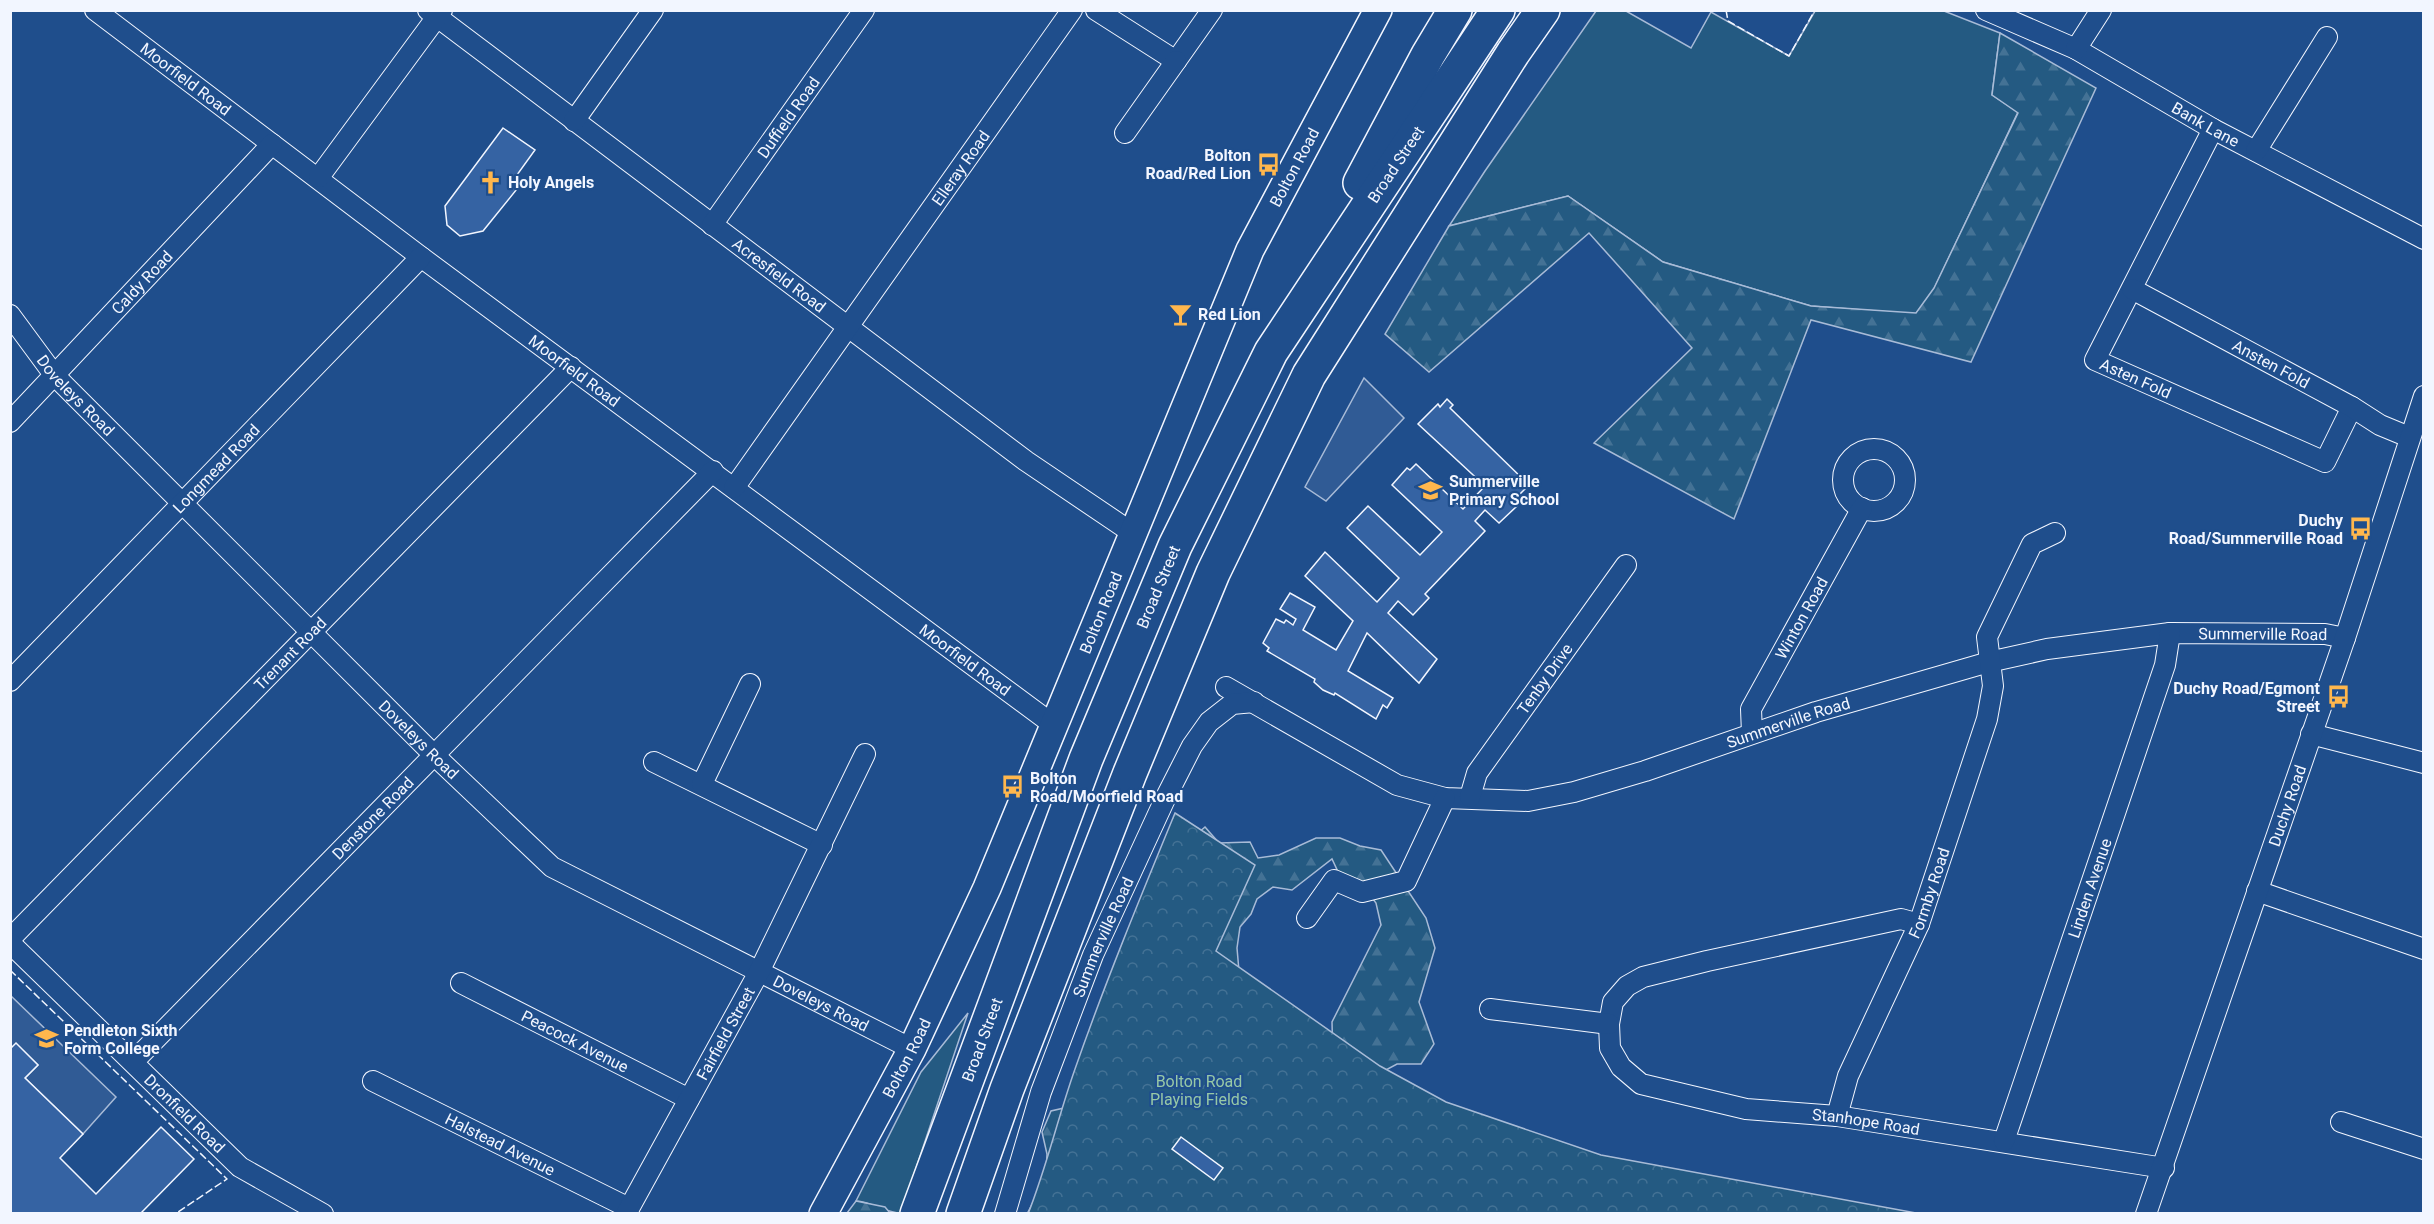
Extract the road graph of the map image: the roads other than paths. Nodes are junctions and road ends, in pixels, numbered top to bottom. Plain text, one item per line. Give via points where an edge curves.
1 (95, 10) edge
2 (653, 10) edge
3 (864, 10) edge
4 (1072, 10) edge
5 (1096, 10) edge
6 (1212, 10) edge
7 (1378, 10) edge
8 (1455, 10) edge
9 (1498, 10) edge
10 (1543, 10) edge
11 (1986, 10) edge
12 (2101, 10) edge
13 (436, 13) edge
14 (2326, 37) dead end
15 (2076, 49) junction
16 (1176, 61) junction
17 (574, 121) junction
18 (2212, 129) junction
19 (1125, 133) dead end
20 (272, 144) junction
21 (2256, 151) junction
22 (319, 177) junction
23 (712, 225) junction
24 (2424, 239) edge
25 (421, 257) junction
26 (2132, 289) junction
27 (10, 315) edge
28 (850, 326) junction
29 (1271, 352) junction
30 (571, 367) junction
31 (55, 376) junction
32 (2424, 396) edge
33 (2352, 407) junction
34 (10, 422) edge
35 (2413, 444) edge
36 (713, 471) junction
37 (734, 488) junction
38 (183, 504) junction
39 (1862, 508) dead end
40 (2055, 533) dead end
41 (1134, 534) junction
42 (1626, 565) dead end
43 (312, 631) junction
44 (2170, 633) junction
45 (2345, 638) junction
46 (1989, 662) junction
47 (10, 681) edge
48 (750, 684) dead end
49 (1226, 687) dead end
50 (1254, 702) junction
51 (1055, 726) junction
52 (1752, 733) junction
53 (2311, 734) junction
54 (864, 754) dead end
55 (434, 755) junction
56 (654, 762) dead end
57 (2424, 763) edge
58 (702, 784) junction
59 (1470, 797) junction
60 (1445, 798) junction
61 (822, 845) junction
62 (2257, 891) junction
63 (1307, 918) dead end
64 (1919, 924) junction
65 (10, 941) edge
66 (2424, 949) edge
67 (759, 972) junction
68 (461, 983) dead end
69 (1490, 1009) dead end
70 (1609, 1024) junction
71 (912, 1049) junction
72 (133, 1062) junction
73 (373, 1081) dead end
74 (689, 1099) junction
75 (1837, 1116) junction
76 (2341, 1122) dead end
77 (2004, 1141) junction
78 (2424, 1149) edge
79 (2163, 1168) junction
80 (628, 1211) edge
81 (323, 1214) edge
82 (823, 1214) edge
83 (917, 1214) edge
84 (963, 1214) edge
85 (1005, 1214) edge
86 (2146, 1214) edge

1 - 20 street, Moorfield Road
2 - 17 street
3 - 23 street, Duffield Road
4 - 28 street, Elleray Road
5 - 16 street
6 - 16 street
7 - 41 street, Bolton Road via 1250,250
8 - 29 highway
9 - 29 highway, Broad Street
10 - 84 highway via 1304,385 1214,573 1130,773 1007,1089
11 - 15 street, Bank Lane
12 - 15 street
13 - 17 street, Acresfield Road
13 - 22 street
14 - 21 street
15 - 18 street, Bank Lane
16 - 19 street
17 - 23 street, Acresfield Road
18 - 21 street, Bank Lane
18 - 26 street, Asten Fold
20 - 22 street, Moorfield Road
20 - 31 street, Caldy Road
21 - 24 street, Bank Lane
22 - 25 street, Moorfield Road
23 - 28 street, Acresfield Road
25 - 30 street, Moorfield Road
25 - 38 street, Longmead Road
26 - 33 street, Ansten Fold
26 - 33 street, Asten Fold via 2095,360 2325,462
27 - 31 street, Doveleys Road
28 - 37 street, Elleray Road
28 - 41 street, Acresfield Road via 1026,461
29 - 83 highway, Broad Street via 1175,546 1090,748
30 - 36 street, Moorfield Road
30 - 43 street, Trenant Road
31 - 34 street, Caldy Road
31 - 38 street, Doveleys Road
32 - 35 street, Duchy Road
33 - 35 street, Ansten Fold
35 - 45 street, Duchy Road
36 - 37 street, Moorfield Road
36 - 55 street, Denstone Road
37 - 51 street, Moorfield Road
38 - 43 street, Doveleys Road
38 - 47 street, Longmead Road
39 - 52 street, Winton Road via 1751,709
40 - 46 street, Formby Road via 2032,544 2026,555 1987,637
41 - 51 street, Bolton Road
42 - 59 street, Tenby Drive via 1477,773
43 - 55 street, Doveleys Road
43 - 65 street, Trenant Road
44 - 45 street, Summerville Road via 2325,634
44 - 46 street, Summerville Road via 2047,649
44 - 77 street, Linden Avenue via 2165,665
45 - 53 street, Duchy Road
46 - 52 street, Summerville Road
46 - 64 street, Formby Road via 1993,686 1987,719
48 - 58 street
49 - 50 street, Summerville Road
50 - 60 street, Summerville Road via 1397,785
50 - 85 street, Summerville Road via 1232,704 1209,722 1165,799 1093,955 1041,1092
51 - 71 street, Bolton Road via 987,888
52 - 59 street, Summerville Road via 1574,792 1528,801
53 - 57 street
53 - 62 street, Duchy Road
54 - 61 street, Fairfield Street
55 - 67 street, Doveleys Road via 552,867
55 - 72 street, Denstone Road
56 - 58 street
58 - 61 street
59 - 60 street, Summerville Road
60 - 63 street via 1406,881 1362,892 1334,879
61 - 67 street, Fairfield Street
62 - 66 street
62 - 79 street, Duchy Road
64 - 70 street, Stanhope Road via 1901,919 1642,977 1613,1002
64 - 75 street, Formby Road via 1848,1076
65 - 72 street, Dronfield Road
67 - 71 street, Doveleys Road
67 - 74 street, Fairfield Street
68 - 74 street, Peacock Avenue
69 - 70 street
70 - 75 street, Stanhope Road via 1610,1048 1621,1067 1641,1084 1746,1109
71 - 82 street, Bolton Road
72 - 81 street, Dronfield Road via 240,1167
73 - 80 street, Halstead Avenue
74 - 80 street, Fairfield Street
75 - 77 street, Stanhope Road
76 - 78 street
77 - 79 street, Stanhope Road
79 - 86 street, Duchy Road

